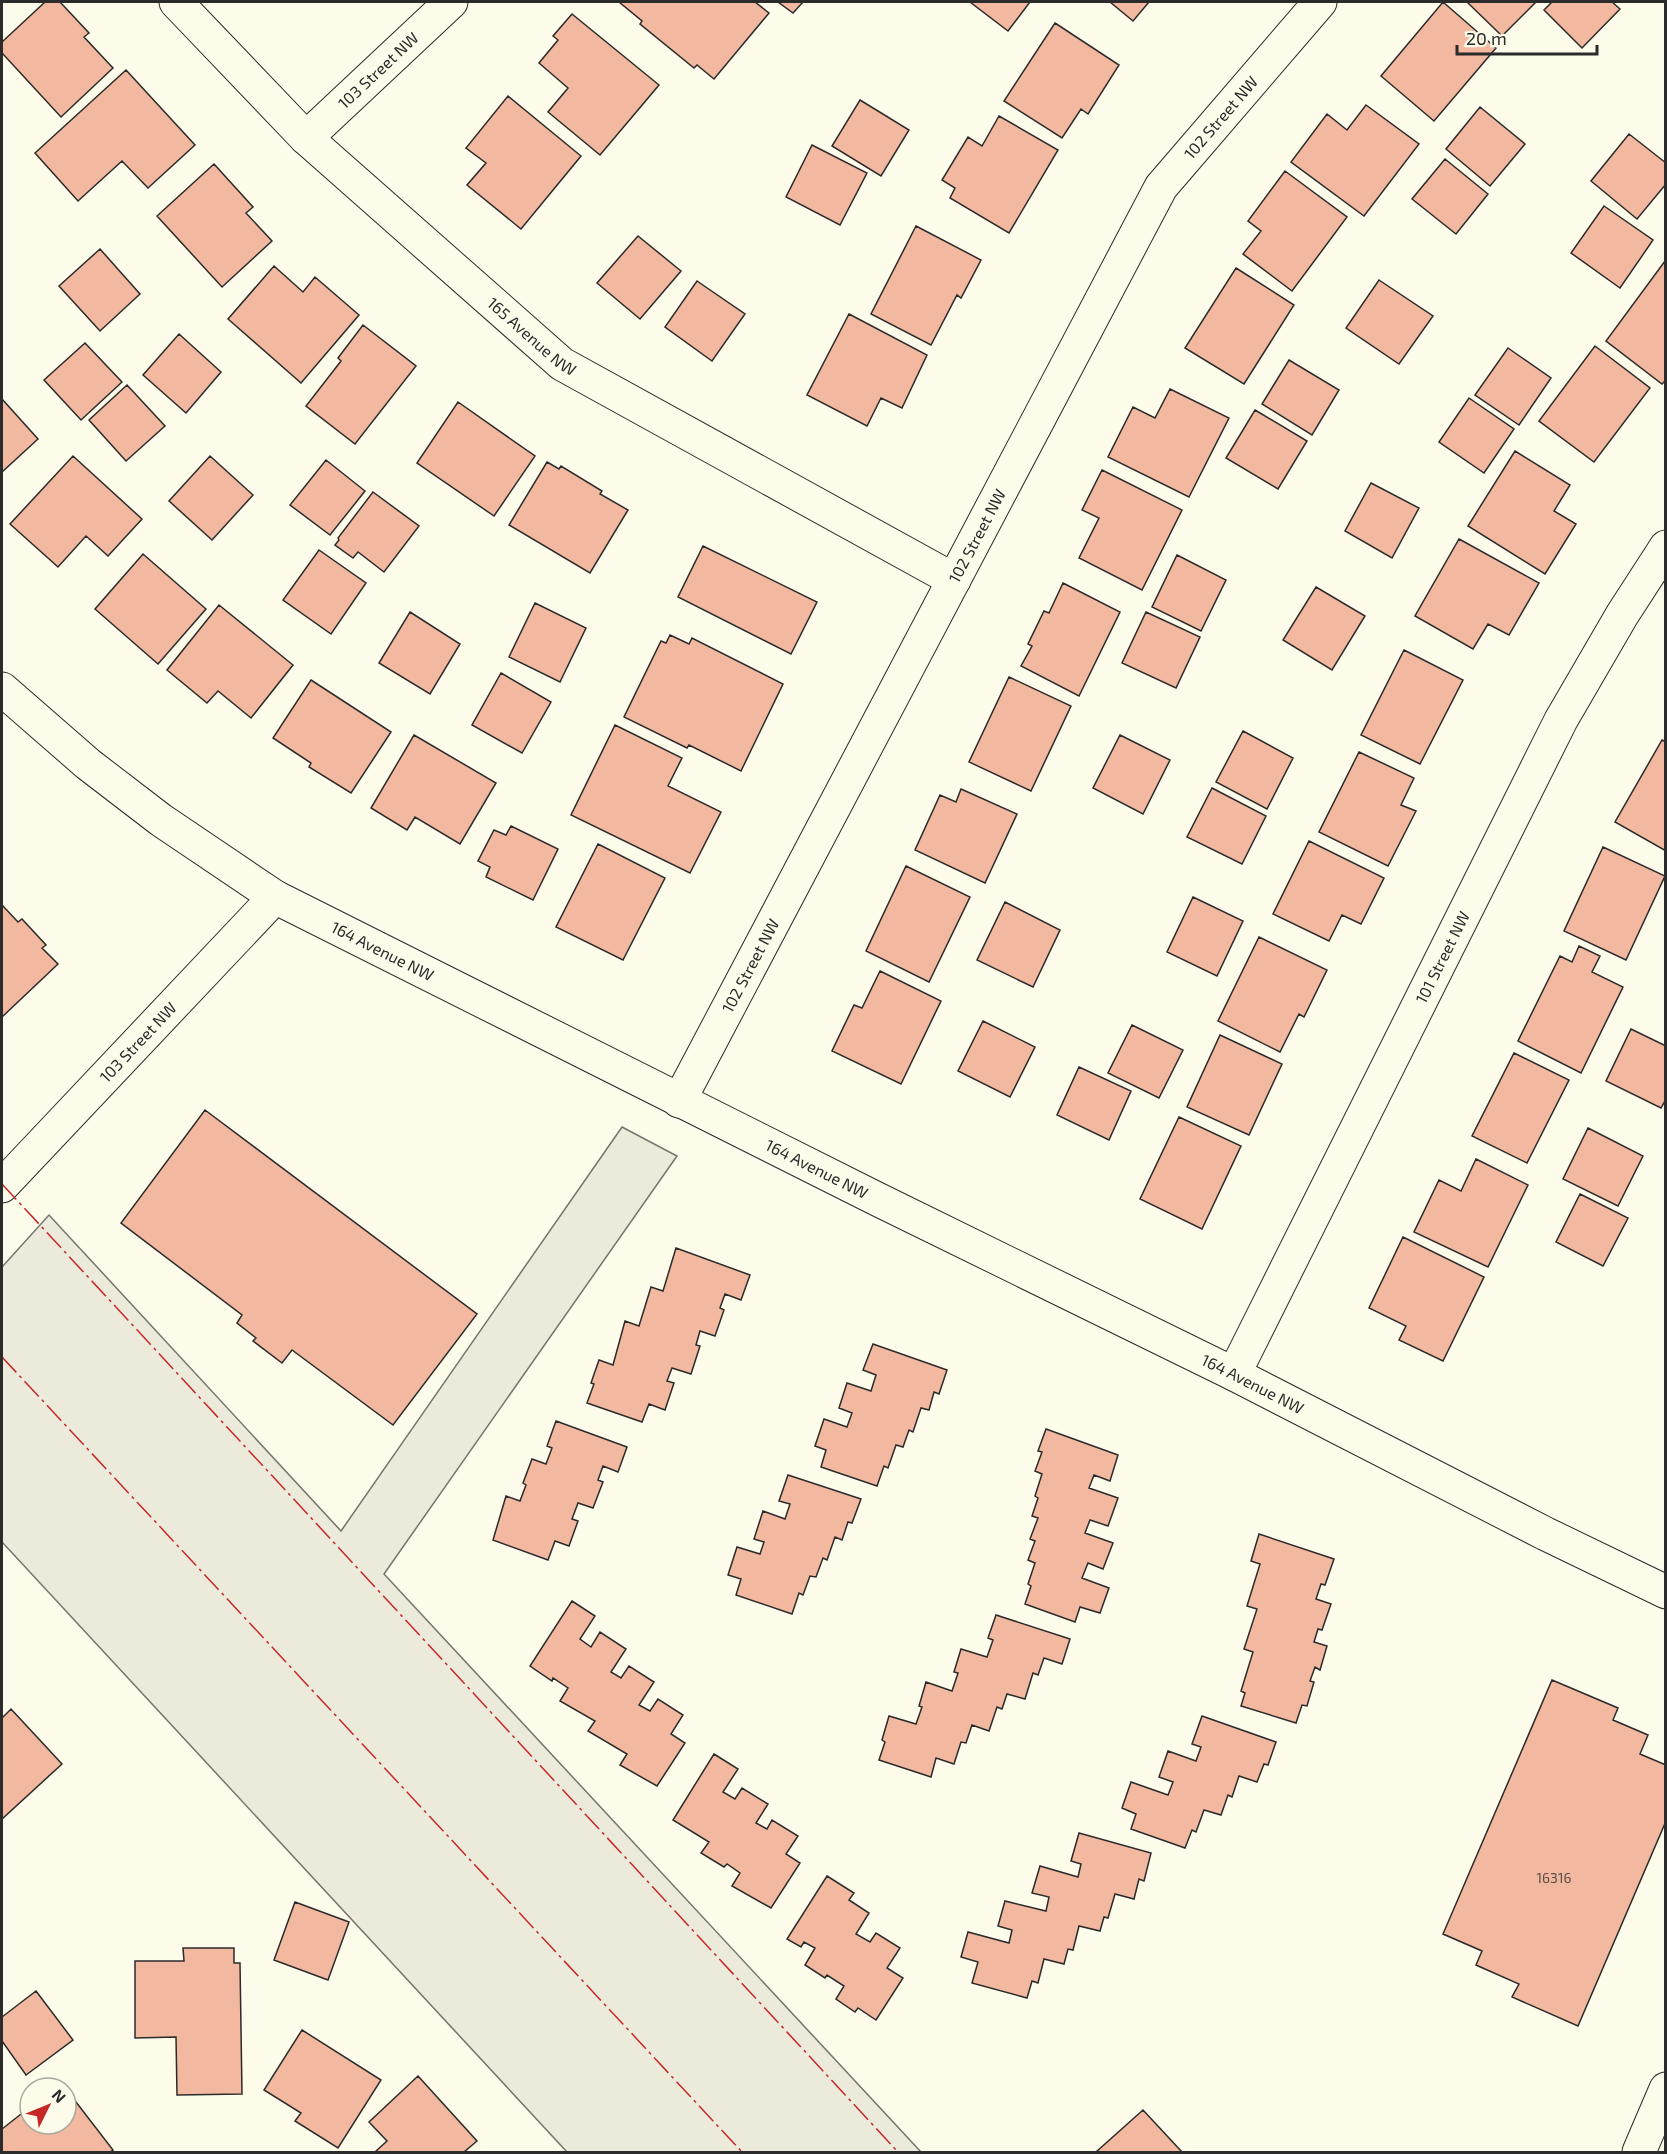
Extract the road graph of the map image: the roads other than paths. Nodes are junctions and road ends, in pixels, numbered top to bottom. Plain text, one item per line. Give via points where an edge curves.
1 (176, 2) edge
2 (451, 2) edge
3 (1320, 2) edge
4 (306, 138) junction
5 (1665, 547) edge
6 (954, 580) junction
7 (2, 689) edge
8 (275, 897) junction
9 (679, 1101) junction
10 (2, 1186) edge
11 (1234, 1374) junction
12 (1665, 1592) edge
13 (1665, 2089) edge
14 (1639, 2152) edge

1 - 4 street, 165 Avenue NW
2 - 4 street, 103 Street NW
3 - 6 street, 102 Street NW via 1161,187
4 - 6 street, 165 Avenue NW via 561,364
5 - 11 street, 101 Street NW via 1561,720
6 - 9 street, 102 Street NW
7 - 8 street, 164 Avenue NW via 88,764 161,820
8 - 9 street, 164 Avenue NW
8 - 10 street, 103 Street NW
9 - 11 street, 164 Avenue NW
11 - 12 street, 164 Avenue NW
13 - 14 street

